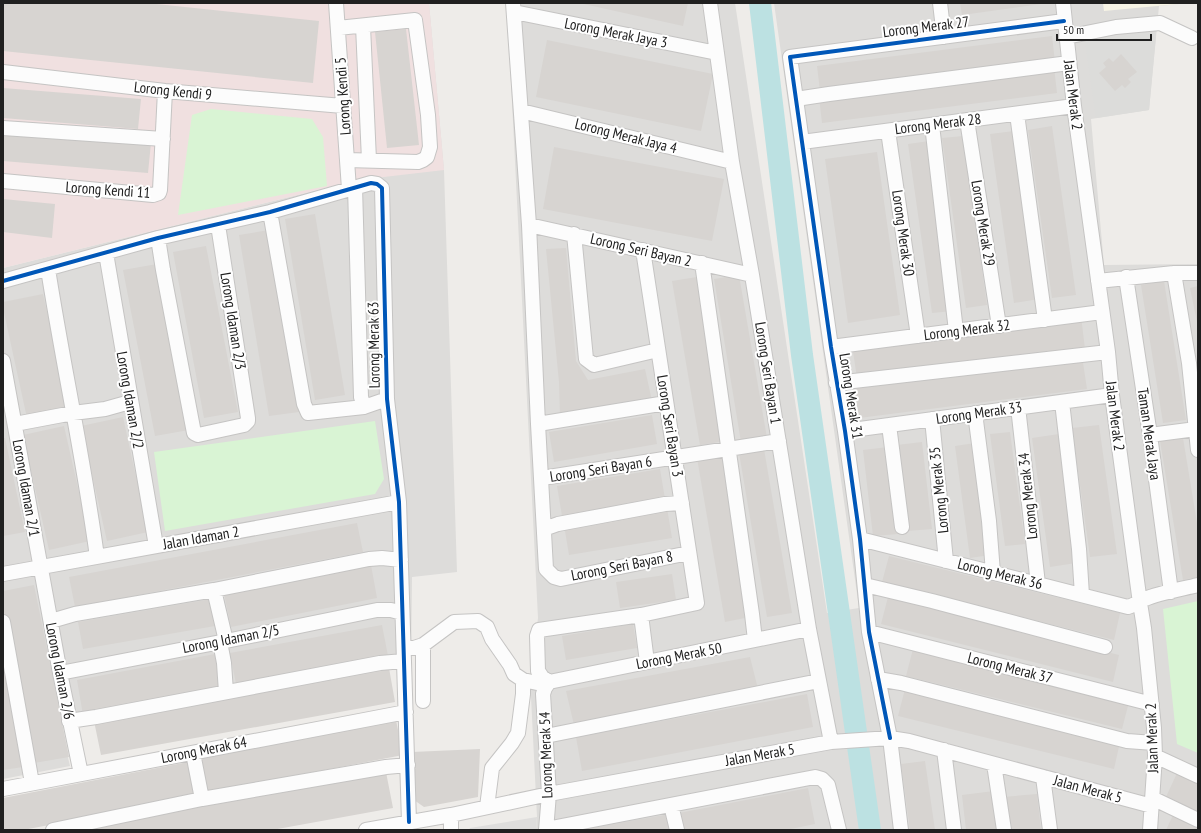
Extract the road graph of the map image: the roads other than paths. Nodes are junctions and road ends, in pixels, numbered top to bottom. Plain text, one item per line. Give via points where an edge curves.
1 (336, 3) edge
2 (710, 3) edge
3 (940, 3) edge
4 (1062, 3) edge
5 (514, 8) edge
6 (1064, 21) junction
7 (363, 26) junction
8 (338, 28) junction
9 (944, 37) junction
10 (1066, 37) junction
11 (1192, 38) dead end
12 (717, 53) junction
13 (790, 57) joint
14 (1069, 63) junction
15 (3, 72) edge
16 (165, 91) junction
17 (796, 99) junction
18 (343, 106) junction
19 (1074, 106) junction
20 (521, 111) junction
21 (1016, 114) junction
22 (967, 120) junction
23 (932, 125) junction
24 (3, 128) edge
25 (888, 131) junction
26 (163, 140) junction
27 (802, 142) junction
28 (347, 160) junction
29 (369, 160) junction
30 (732, 162) junction
31 (3, 181) edge
32 (352, 188) junction
33 (270, 212) junction
34 (218, 225) junction
35 (529, 225) junction
36 (574, 234) junction
37 (158, 238) junction
38 (643, 250) junction
39 (106, 254) junction
40 (702, 264) junction
41 (48, 269) junction
42 (1174, 273) junction
43 (1198, 273) edge
44 (752, 275) junction
45 (1126, 277) junction
46 (3, 281) edge
47 (1098, 281) junction
48 (1102, 312) junction
49 (1045, 320) junction
50 (1000, 326) junction
51 (956, 331) junction
52 (918, 336) junction
53 (831, 347) junction
54 (658, 350) junction
55 (1108, 352) junction
56 (3, 361) edge
57 (1193, 361) edge
58 (836, 383) junction
59 (1112, 395) junction
60 (387, 399) junction
61 (7, 400) edge
62 (130, 402) junction
63 (1062, 402) junction
64 (666, 403) junction
65 (364, 407) junction
66 (1018, 407) junction
67 (73, 413) junction
68 (975, 413) junction
69 (932, 419) junction
70 (15, 424) junction
71 (538, 424) junction
72 (889, 425) junction
73 (1196, 429) junction
74 (845, 431) junction
75 (1150, 435) junction
76 (779, 441) junction
77 (728, 449) junction
78 (1198, 450) edge
79 (675, 457) junction
80 (542, 478) junction
81 (399, 502) junction
82 (682, 503) junction
83 (902, 527) dead end
84 (544, 528) junction
85 (860, 539) junction
86 (156, 546) junction
87 (689, 553) junction
88 (97, 557) junction
89 (401, 560) junction
90 (946, 561) junction
91 (41, 567) junction
92 (993, 573) junction
93 (3, 574) edge
94 (1038, 584) junction
95 (865, 585) junction
96 (1198, 585) edge
97 (214, 590) junction
98 (1171, 592) junction
99 (1082, 595) junction
100 (1140, 603) junction
101 (402, 613) junction
102 (641, 615) junction
103 (51, 621) junction
104 (3, 622) edge
105 (809, 629) junction
106 (869, 632) junction
107 (755, 640) junction
108 (223, 641) junction
109 (423, 645) junction
110 (1105, 647) dead end
111 (404, 654) junction
112 (647, 662) junction
113 (60, 673) junction
114 (878, 679) junction
115 (523, 680) junction
116 (819, 681) junction
117 (549, 682) junction
118 (226, 692) junction
119 (423, 701) dead end
120 (1152, 704) junction
121 (406, 712) junction
122 (69, 721) junction
123 (546, 736) junction
124 (890, 738) junction
125 (837, 742) junction
126 (1154, 749) junction
127 (944, 750) junction
128 (193, 752) junction
129 (994, 764) junction
130 (408, 765) junction
131 (81, 774) junction
132 (1198, 776) edge
133 (1043, 777) junction
134 (32, 783) junction
135 (3, 789) edge
136 (549, 794) junction
137 (202, 799) junction
138 (1152, 802) junction
139 (671, 805) junction
140 (487, 807) junction
141 (451, 815) junction
142 (1198, 820) edge
143 (410, 822) junction
144 (546, 829) edge
145 (52, 830) edge
146 (366, 830) edge
147 (451, 830) edge
148 (677, 830) edge
149 (839, 830) edge
150 (901, 830) edge
151 (954, 830) edge
152 (1004, 830) edge
153 (1050, 830) edge
154 (1150, 830) edge

1 - 8 street, Lorong Kendi 5
2 - 12 street, Lorong Seri Bayan 1
3 - 9 street
4 - 6 street, Jalan Merak 2
5 - 12 street, Lorong Merak Jaya 3
5 - 20 street
6 - 9 street, Lorong Merak 27
6 - 10 street, Jalan Merak 2
7 - 8 street
7 - 29 street
7 - 29 street via 415,20 430,147 426,157 418,162
8 - 18 street, Lorong Kendi 5
9 - 13 street, Lorong Merak 27
10 - 11 street via 1160,23
10 - 14 street, Jalan Merak 2
12 - 30 street, Lorong Seri Bayan 1
13 - 17 street, Lorong Merak 31
14 - 17 street
14 - 19 street, Jalan Merak 2
15 - 16 street, Lorong Kendi 9
16 - 18 street, Lorong Kendi 9
16 - 26 street, Lorong Kendi 11
17 - 27 street, Lorong Merak 31
18 - 28 street, Lorong Kendi 5
19 - 21 street, Lorong Merak 28
19 - 47 street, Jalan Merak 2
20 - 30 street, Lorong Merak Jaya 4
20 - 35 street
21 - 22 street, Lorong Merak 28
21 - 49 street
22 - 23 street, Lorong Merak 28
22 - 50 street, Lorong Merak 29
23 - 25 street, Lorong Merak 28
23 - 51 street
24 - 26 street
25 - 27 street, Lorong Merak 28
25 - 52 street, Lorong Merak 30
26 - 31 street, Lorong Kendi 11 via 160,190 153,195
27 - 53 street, Lorong Merak 31
28 - 29 street
28 - 32 street, Lorong Kendi 5
30 - 44 street, Lorong Seri Bayan 1
32 - 33 street
32 - 60 street, Lorong Merak 63 via 371,183 382,188
32 - 65 street, Lorong Kendi 5 via 360,397
33 - 34 street
33 - 65 street via 304,404 308,413
34 - 37 street
34 - 37 street, Lorong Idaman 2/3 via 248,418 244,425 194,433
35 - 36 street, Lorong Seri Bayan 2
35 - 71 street
36 - 38 street, Lorong Seri Bayan 2
36 - 54 street via 586,360 594,365
37 - 39 street
38 - 40 street, Lorong Seri Bayan 2
38 - 54 street, Lorong Seri Bayan 3
39 - 41 street
39 - 62 street, Lorong Idaman 2/2
40 - 44 street, Lorong Seri Bayan 2
40 - 77 street
41 - 46 street
41 - 67 street
42 - 43 street
42 - 45 street
42 - 57 street
44 - 76 street, Lorong Seri Bayan 1
45 - 47 street
45 - 75 street, Taman Merak Jaya
47 - 48 street, Jalan Merak 2
48 - 49 street, Lorong Merak 32
48 - 55 street, Jalan Merak 2
49 - 50 street, Lorong Merak 32
50 - 51 street, Lorong Merak 32
51 - 52 street, Lorong Merak 32
52 - 53 street, Lorong Merak 32
53 - 58 street, Lorong Merak 31
54 - 64 street, Lorong Seri Bayan 3
55 - 58 street
55 - 59 street, Jalan Merak 2
56 - 61 street, Lorong Idaman 2/1
57 - 73 street
58 - 74 street, Lorong Merak 31
59 - 63 street, Lorong Merak 33
59 - 100 street, Jalan Merak 2
60 - 65 street
60 - 81 street, Lorong Merak 63
61 - 70 street, Lorong Idaman 2/1
62 - 67 street via 105,409
62 - 86 street, Lorong Idaman 2/2
63 - 66 street, Lorong Merak 33
63 - 99 street
64 - 71 street
64 - 79 street, Lorong Seri Bayan 3
66 - 68 street, Lorong Merak 33
66 - 94 street, Lorong Merak 34
67 - 70 street
67 - 88 street
68 - 69 street, Lorong Merak 33
68 - 92 street
69 - 72 street, Lorong Merak 33
69 - 90 street, Lorong Merak 35
70 - 91 street, Lorong Idaman 2/1
71 - 80 street
72 - 74 street, Lorong Merak 33
72 - 83 street
73 - 75 street
73 - 78 street
74 - 85 street, Lorong Merak 31
75 - 98 street, Taman Merak Jaya
76 - 77 street, Lorong Seri Bayan 6
76 - 105 street, Lorong Seri Bayan 1
77 - 79 street, Lorong Seri Bayan 6
77 - 107 street
79 - 80 street, Lorong Seri Bayan 6
79 - 82 street, Lorong Seri Bayan 3
80 - 84 street
81 - 86 street, Jalan Idaman 2
81 - 89 street, Lorong Merak 63
82 - 84 street
82 - 87 street, Lorong Seri Bayan 3
84 - 87 street, Lorong Seri Bayan 8 via 546,569 560,579
85 - 90 street, Lorong Merak 36
85 - 95 street, Lorong Merak 31
86 - 88 street, Jalan Idaman 2
87 - 102 street, Lorong Seri Bayan 3 via 697,603
88 - 91 street, Jalan Idaman 2
89 - 97 street via 369,559
89 - 101 street, Lorong Merak 63
90 - 92 street, Lorong Merak 36
91 - 93 street, Jalan Idaman 2
91 - 103 street, Lorong Idaman 2/6
92 - 94 street, Lorong Merak 36
94 - 99 street, Lorong Merak 36
95 - 106 street, Lorong Merak 31
95 - 110 street
96 - 98 street, Lorong Merak 36
97 - 103 street via 75,614
97 - 108 street
98 - 100 street, Lorong Merak 36 via 1145,599
99 - 100 street, Lorong Merak 36 via 1128,607
100 - 120 street, Jalan Merak 2
101 - 108 street, Lorong Idaman 2/5 via 377,610
101 - 111 street, Lorong Merak 63
102 - 112 street
102 - 117 street via 539,630 538,671
103 - 113 street, Lorong Idaman 2/6
104 - 134 street
105 - 107 street, Lorong Merak 50
105 - 116 street, Lorong Seri Bayan 1
106 - 114 street, Lorong Merak 31
106 - 120 street, Lorong Merak 37
107 - 112 street, Lorong Merak 50
108 - 113 street, Lorong Idaman 2/5
108 - 118 street
109 - 111 street
109 - 115 street via 454,622 478,621 487,627 514,674
109 - 119 street
111 - 118 street via 380,663
111 - 121 street, Lorong Merak 63
112 - 117 street, Lorong Merak 50
113 - 122 street, Lorong Idaman 2/6
114 - 124 street, Lorong Merak 31
114 - 126 street
115 - 117 street, Lorong Merak 50
115 - 140 street via 518,733 492,768
116 - 123 street
116 - 125 street, Lorong Seri Bayan 1
117 - 123 street, Lorong Merak 54 via 543,694
118 - 122 street
120 - 126 street, Jalan Merak 2
121 - 128 street, Lorong Merak 64
121 - 130 street, Lorong Merak 63
122 - 131 street, Lorong Idaman 2/6
123 - 136 street, Lorong Merak 54
124 - 125 street, Jalan Merak 5
124 - 127 street, Jalan Merak 5
124 - 150 street, Lorong Merak 31
125 - 136 street, Jalan Merak 5
126 - 132 street
126 - 138 street, Jalan Merak 2
127 - 129 street, Jalan Merak 5
127 - 151 street
128 - 131 street, Lorong Merak 64
128 - 137 street
129 - 133 street, Jalan Merak 5
129 - 152 street
130 - 137 street
130 - 143 street, Lorong Merak 63
131 - 134 street, Lorong Merak 64
133 - 138 street, Jalan Merak 5
133 - 153 street
134 - 135 street, Lorong Merak 64
136 - 140 street, Jalan Merak 5
136 - 144 street, Lorong Merak 54
137 - 145 street
138 - 142 street, Jalan Merak 5
138 - 154 street, Jalan Merak 2
139 - 144 street
139 - 148 street
139 - 149 street via 815,777 828,785
140 - 141 street, Jalan Merak 5
141 - 143 street, Jalan Merak 5
141 - 147 street
143 - 146 street, Jalan Merak 5

